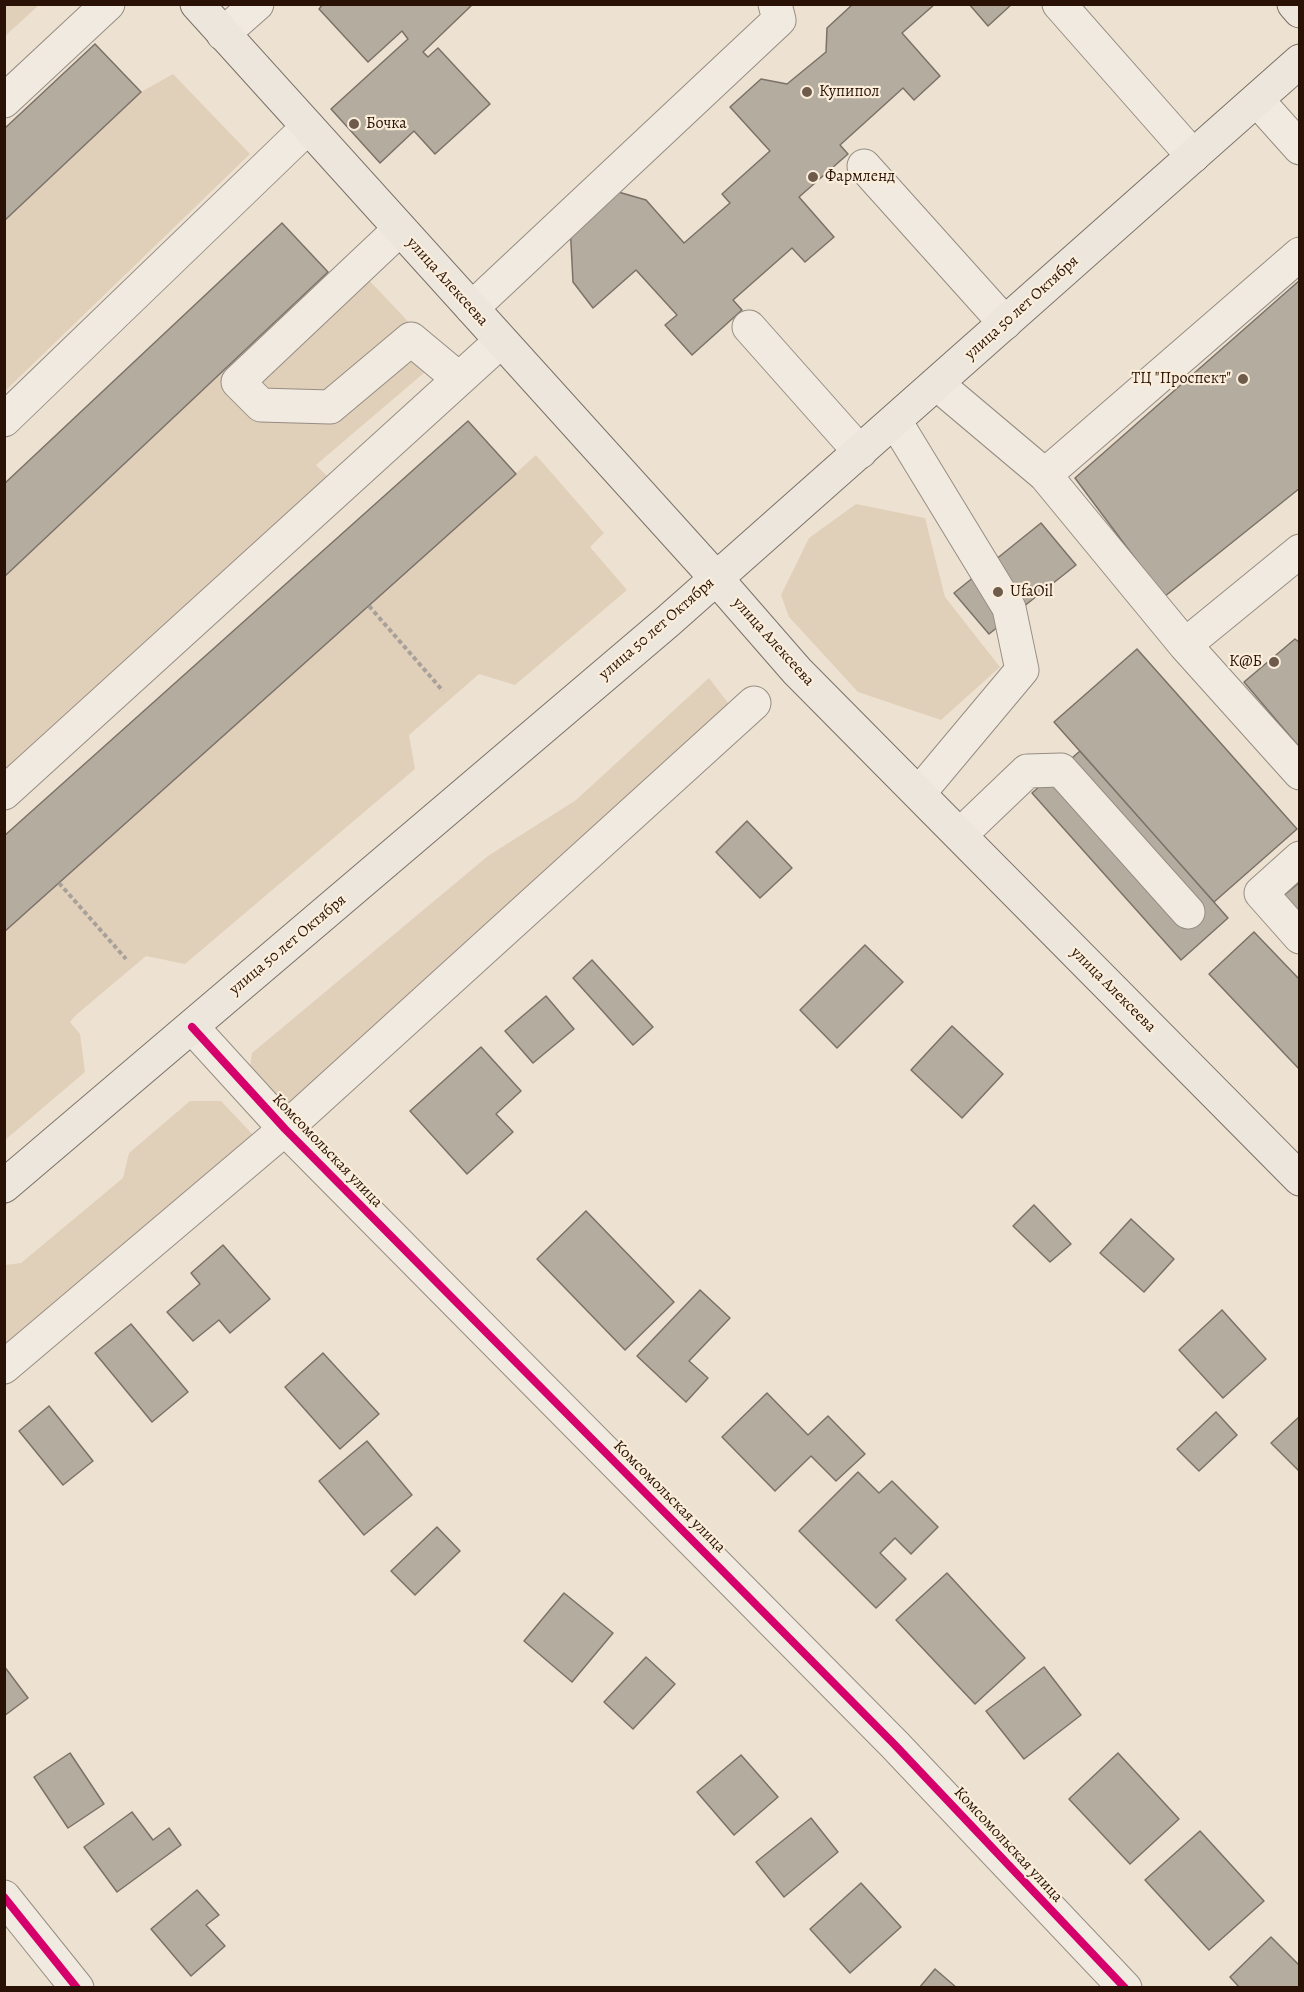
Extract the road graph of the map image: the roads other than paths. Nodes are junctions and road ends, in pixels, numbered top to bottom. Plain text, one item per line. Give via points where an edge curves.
1 (108, 4) edge
2 (197, 4) edge
3 (257, 4) edge
4 (775, 4) edge
5 (1059, 4) edge
6 (1294, 4) edge
7 (1299, 10) edge
8 (223, 34) junction
9 (1299, 61) edge
10 (1257, 100) junction
11 (4, 101) edge
12 (308, 127) junction
13 (1299, 148) edge
14 (1193, 156) junction
15 (864, 166) dead end
16 (400, 229) junction
17 (1299, 254) edge
18 (471, 308) junction
19 (1005, 323) junction
20 (749, 327) dead end
21 (501, 341) junction
22 (459, 379) junction
23 (937, 384) junction
24 (4, 420) edge
25 (895, 421) junction
26 (860, 452) junction
27 (1045, 475) junction
28 (1299, 551) edge
29 (716, 578) junction
30 (1185, 645) junction
31 (754, 703) dead end
32 (1299, 773) edge
33 (4, 793) edge
34 (919, 793) junction
35 (960, 835) junction
36 (1299, 858) edge
37 (1188, 912) dead end
38 (1299, 937) edge
39 (192, 1028) junction
40 (285, 1129) junction
41 (1299, 1177) edge
42 (7, 1178) edge
43 (4, 1367) edge
44 (4, 1897) edge
45 (77, 1988) edge
46 (1125, 1988) edge

1 - 11 street
2 - 8 main road, улица Алексеева
3 - 8 street
4 - 18 street via 779,20
5 - 14 street
6 - 7 main road
8 - 12 main road, улица Алексеева
9 - 10 main road, улица 50 лет Октября
10 - 13 street
10 - 14 main road, улица 50 лет Октября
12 - 16 main road, улица Алексеева
12 - 24 street
14 - 19 main road, улица 50 лет Октября
15 - 19 street
16 - 18 main road, улица Алексеева
16 - 22 street via 238,382 261,405 330,407 411,339
17 - 27 street
18 - 21 main road, улица Алексеева
19 - 23 main road, улица 50 лет Октября
20 - 26 street
21 - 22 street
21 - 29 main road, улица Алексеева
22 - 33 street
23 - 25 main road, улица 50 лет Октября
23 - 27 street
25 - 26 main road, улица 50 лет Октября
25 - 34 street via 1009,608 1022,670
26 - 29 main road, улица 50 лет Октября
27 - 30 street
28 - 30 street
29 - 34 main road, улица Алексеева via 797,671
29 - 39 main road, улица 50 лет Октября
30 - 32 street
31 - 40 street
34 - 35 main road, улица Алексеева
35 - 37 street via 1027,771 1060,770
35 - 41 main road, улица Алексеева
36 - 38 street via 1261,893
39 - 40 street, Комсомольская улица
39 - 42 main road, улица 50 лет Октября
40 - 43 street
40 - 46 street, Комсомольская улица via 894,1744
44 - 45 street

